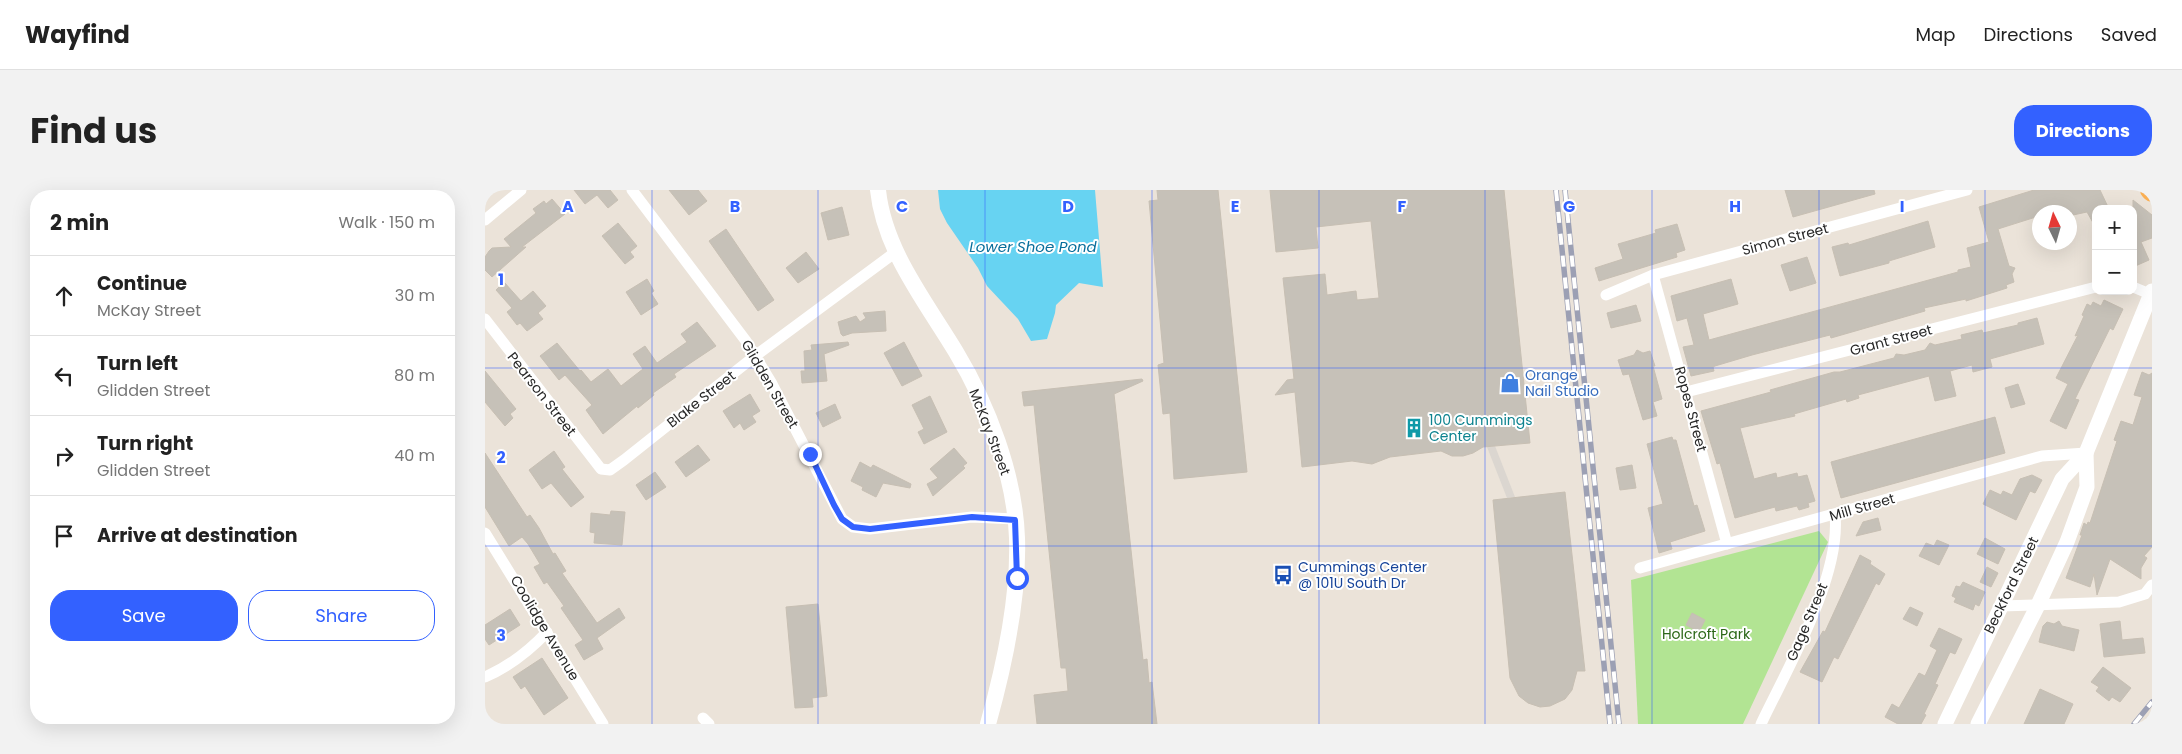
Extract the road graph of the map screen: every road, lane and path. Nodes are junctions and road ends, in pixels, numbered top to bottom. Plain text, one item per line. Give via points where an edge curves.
1 (521, 190) edge
2 (632, 190) edge
3 (878, 190) edge
4 (1967, 190) edge
5 (485, 220) edge
6 (897, 252) junction
7 (1653, 275) junction
8 (2092, 288) edge
9 (2137, 288) edge
10 (2151, 292) edge
11 (1606, 295) dead end
12 (485, 319) edge
13 (755, 356) junction
14 (1686, 392) junction
15 (2086, 453) junction
16 (601, 469) joint
17 (1835, 515) junction
18 (1015, 520) junction
19 (485, 533) edge
20 (1727, 544) junction
21 (1640, 568) dead end
22 (2152, 585) edge
23 (2038, 605) junction
24 (2001, 606) junction
25 (547, 632) junction
26 (485, 677) edge
27 (603, 724) edge
28 (988, 724) edge
29 (1761, 724) edge
30 (1945, 724) edge
31 (1978, 724) edge

1 - 5 street
2 - 13 street, Glidden Street via 708,288
3 - 6 main road, McKay Street via 886,230
4 - 7 street, Simon Street
6 - 13 street, Blake Street
6 - 18 main road, McKay Street via 957,354 982,404 1002,454
7 - 11 street, Simon Street
7 - 14 street, Ropes Street
8 - 14 street, Grant Street
9 - 10 street
10 - 15 street, Beckford Street
12 - 16 street, Pearson Street
13 - 16 street, Blake Street via 625,460 609,470
13 - 18 street, Glidden Street via 842,519 853,527 870,529 972,517
14 - 20 street, Ropes Street
15 - 17 street, Mill Street via 2042,456
15 - 23 street, Beckford Street via 2087,487 2067,542
15 - 24 street, Beckford Street via 2062,479
17 - 20 street, Mill Street
17 - 29 street, Gage Street via 1836,543 1820,600
18 - 28 main road, McKay Street via 1017,578
19 - 25 street, Coolidge Avenue
20 - 21 street, Mill Street
22 - 23 street via 2145,594 2126,601
23 - 24 street
23 - 31 street, Beckford Street
24 - 30 street, Beckford Street
25 - 26 street via 537,643
25 - 27 street, Coolidge Avenue

